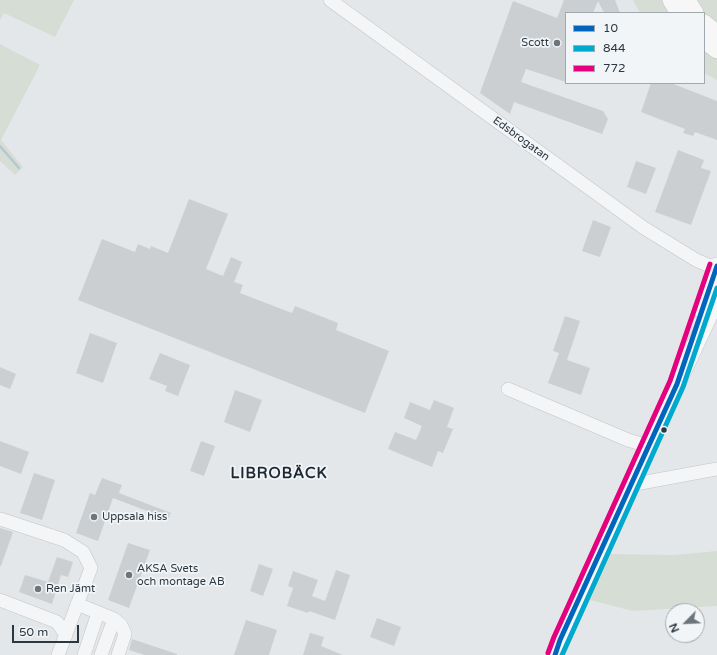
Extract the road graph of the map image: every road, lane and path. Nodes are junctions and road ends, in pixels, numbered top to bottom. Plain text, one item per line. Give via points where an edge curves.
1 (330, 0) edge
2 (671, 0) edge
3 (687, 0) edge
4 (678, 12) edge
5 (694, 12) edge
6 (705, 24) edge
7 (717, 34) edge
8 (705, 41) edge
9 (717, 50) edge
10 (717, 268) edge
11 (717, 298) edge
12 (677, 384) junction
13 (508, 388) dead end
14 (648, 446) junction
15 (717, 469) edge
16 (630, 485) junction
17 (0, 519) edge
18 (0, 600) edge
19 (77, 604) junction
20 (98, 613) junction
21 (114, 618) junction
22 (66, 635) junction
23 (58, 655) edge
24 (84, 655) edge
25 (101, 655) edge
26 (118, 655) edge
27 (555, 655) edge

1 - 10 street, Edsbrogatan via 644,228 696,260
2 - 4 main road
3 - 5 main road
6 - 7 main road
8 - 9 main road
10 - 12 main road
11 - 12 main road
12 - 14 main road
13 - 14 street via 628,440
14 - 16 main road
15 - 16 street
16 - 27 main road
17 - 19 street via 64,540 83,552 91,568
18 - 22 street via 57,622
19 - 20 street
19 - 22 street
20 - 21 street
20 - 24 street
21 - 25 street
21 - 26 street via 125,634
22 - 23 street

